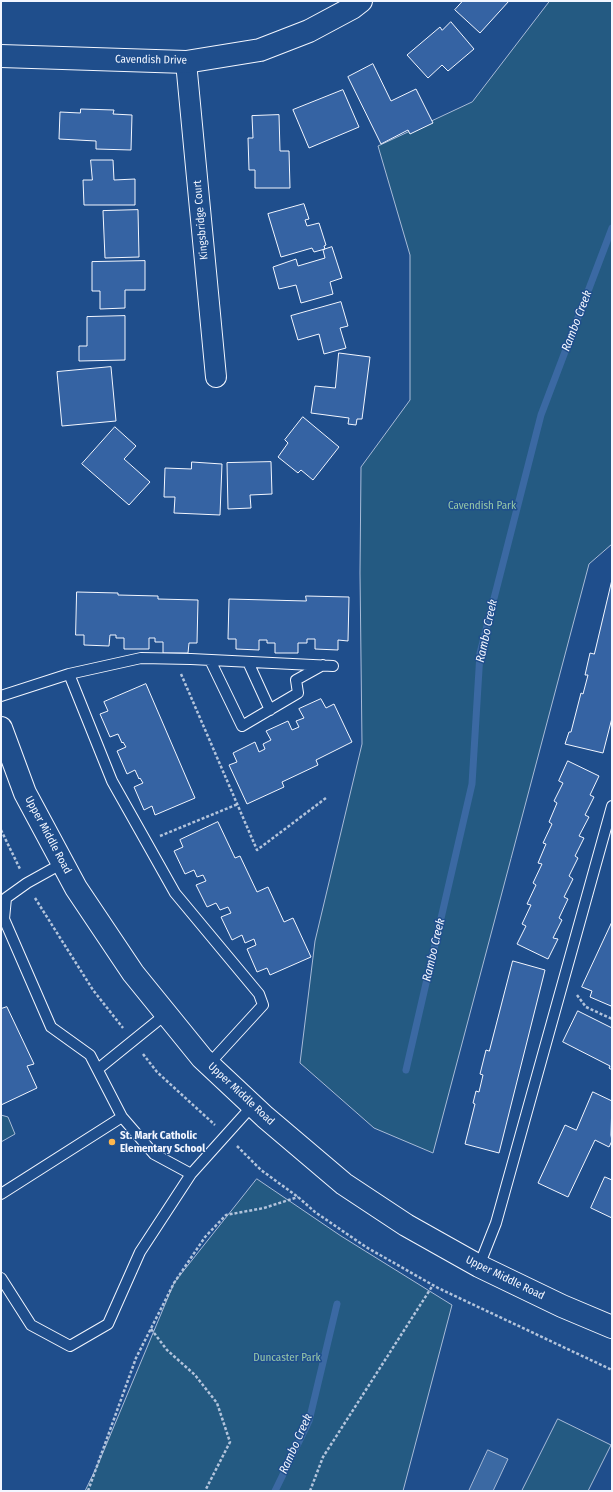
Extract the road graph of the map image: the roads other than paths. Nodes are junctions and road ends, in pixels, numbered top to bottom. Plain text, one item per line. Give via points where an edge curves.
1 (361, 1) edge
2 (1, 56) edge
3 (186, 62) junction
4 (216, 377) dead end
5 (210, 660) junction
6 (248, 662) junction
7 (69, 674) junction
8 (1, 696) edge
9 (270, 710) junction
10 (1, 728) edge
11 (612, 806) edge
12 (610, 820) edge
13 (63, 863) junction
14 (166, 1014) junction
15 (209, 1064) junction
16 (98, 1069) junction
17 (253, 1105) junction
18 (122, 1117) junction
19 (191, 1174) junction
20 (1, 1194) edge
21 (479, 1266) junction
22 (1, 1278) edge
23 (612, 1327) edge

1 - 3 main road, Cavendish Drive via 309,31 260,50
2 - 3 main road, Cavendish Drive
3 - 4 street, Kingsbridge Court
5 - 6 lane
5 - 7 lane via 141,658
5 - 9 lane via 242,726
6 - 9 lane
6 - 9 lane via 328,666 296,680 298,694
7 - 8 lane
7 - 15 lane via 112,781 175,892 259,994 263,1005
10 - 13 main road, Upper Middle Road via 26,793
11 - 12 lane
12 - 21 lane via 496,1223
13 - 14 main road, Upper Middle Road via 76,888 132,973
13 - 16 lane via 6,898 4,919 51,1027 90,1056
14 - 15 main road, Upper Middle Road
14 - 16 lane
15 - 17 main road, Upper Middle Road
16 - 18 lane
17 - 19 lane
17 - 21 main road, Upper Middle Road via 344,1184 406,1225
18 - 19 lane via 154,1154
18 - 20 lane
19 - 22 lane via 140,1252 108,1324 70,1346 31,1326
21 - 23 main road, Upper Middle Road

